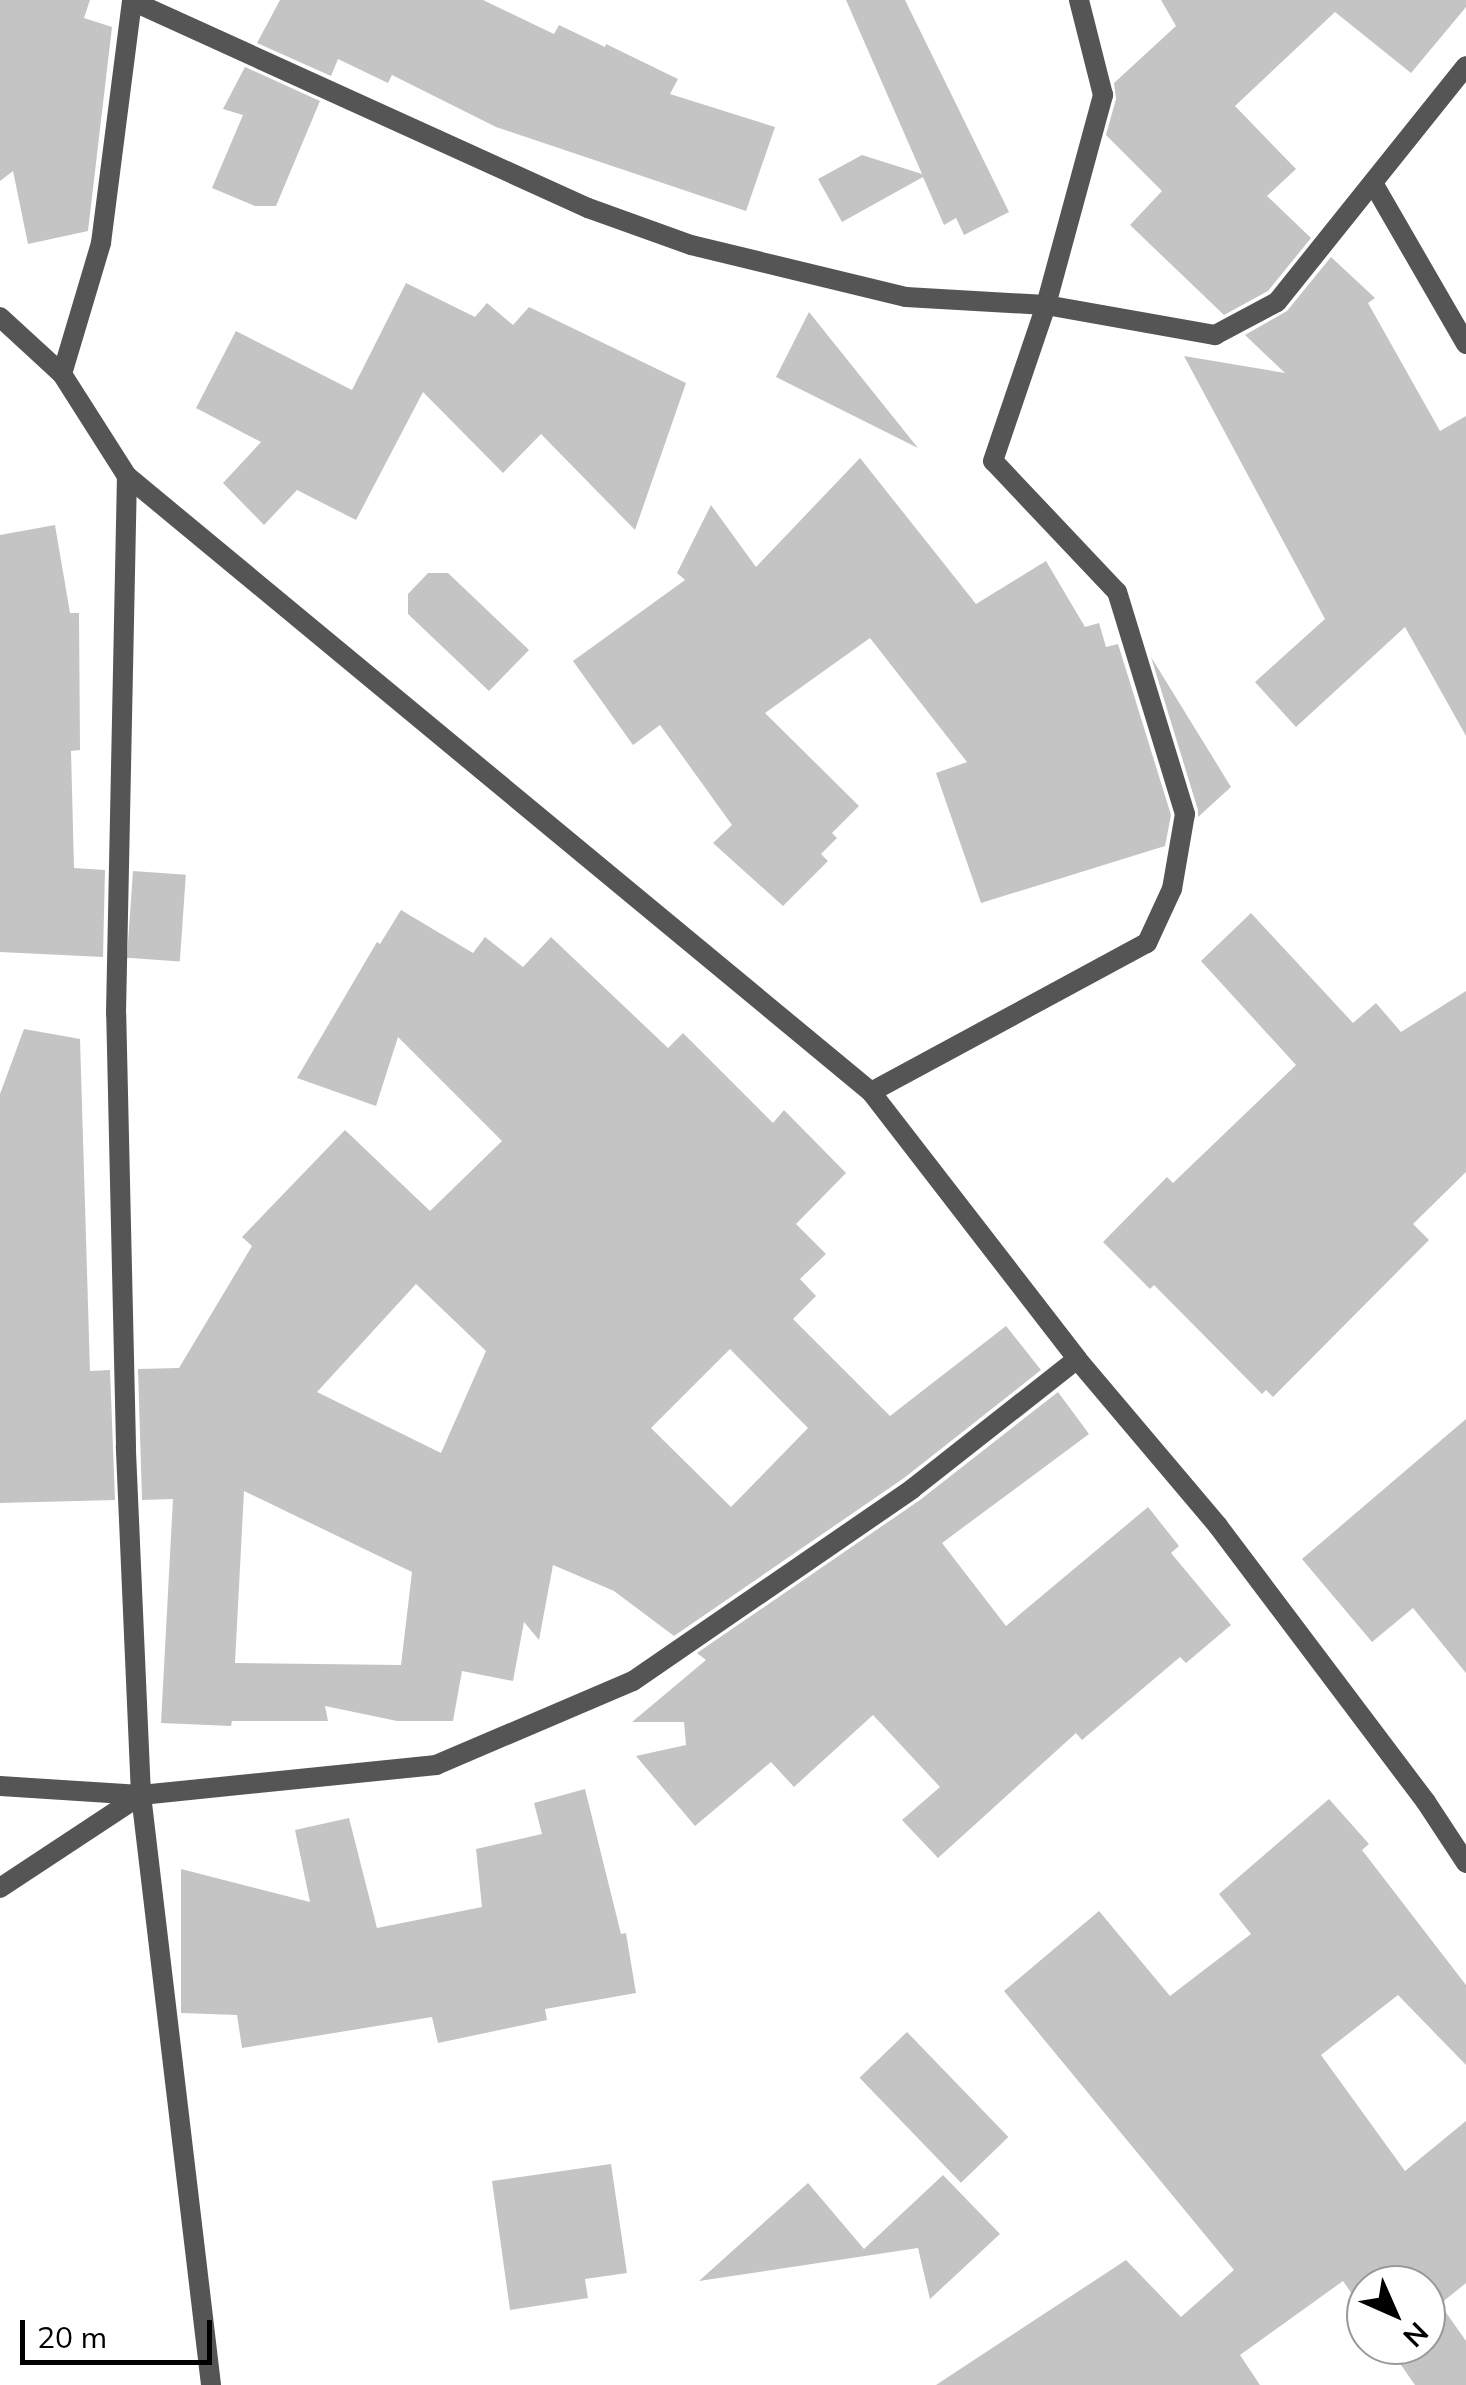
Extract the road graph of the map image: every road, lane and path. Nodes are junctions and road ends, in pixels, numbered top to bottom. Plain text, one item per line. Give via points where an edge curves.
1 (1079, 0) edge
2 (132, 1) edge
3 (1466, 66) edge
4 (1373, 184) junction
5 (1046, 306) junction
6 (0, 318) edge
7 (1466, 344) edge
8 (62, 374) junction
9 (127, 476) junction
10 (871, 1092) junction
11 (1078, 1358) junction
12 (0, 1786) edge
13 (141, 1794) junction
14 (1466, 1864) edge
15 (0, 1888) edge
16 (211, 2385) edge

1 - 5 street via 1102,96
2 - 5 street via 588,208 691,245 906,297
2 - 8 street via 101,243
3 - 4 street
4 - 5 street via 1277,302 1215,335
4 - 7 street
5 - 10 street via 993,461 1117,592 1185,814 1172,889 1146,943
6 - 8 street
8 - 9 street
9 - 10 street
9 - 13 street via 116,1013
10 - 11 street
11 - 13 street via 912,1489 632,1681 436,1765
11 - 14 street via 1218,1526
12 - 13 street
13 - 15 street
13 - 16 street

